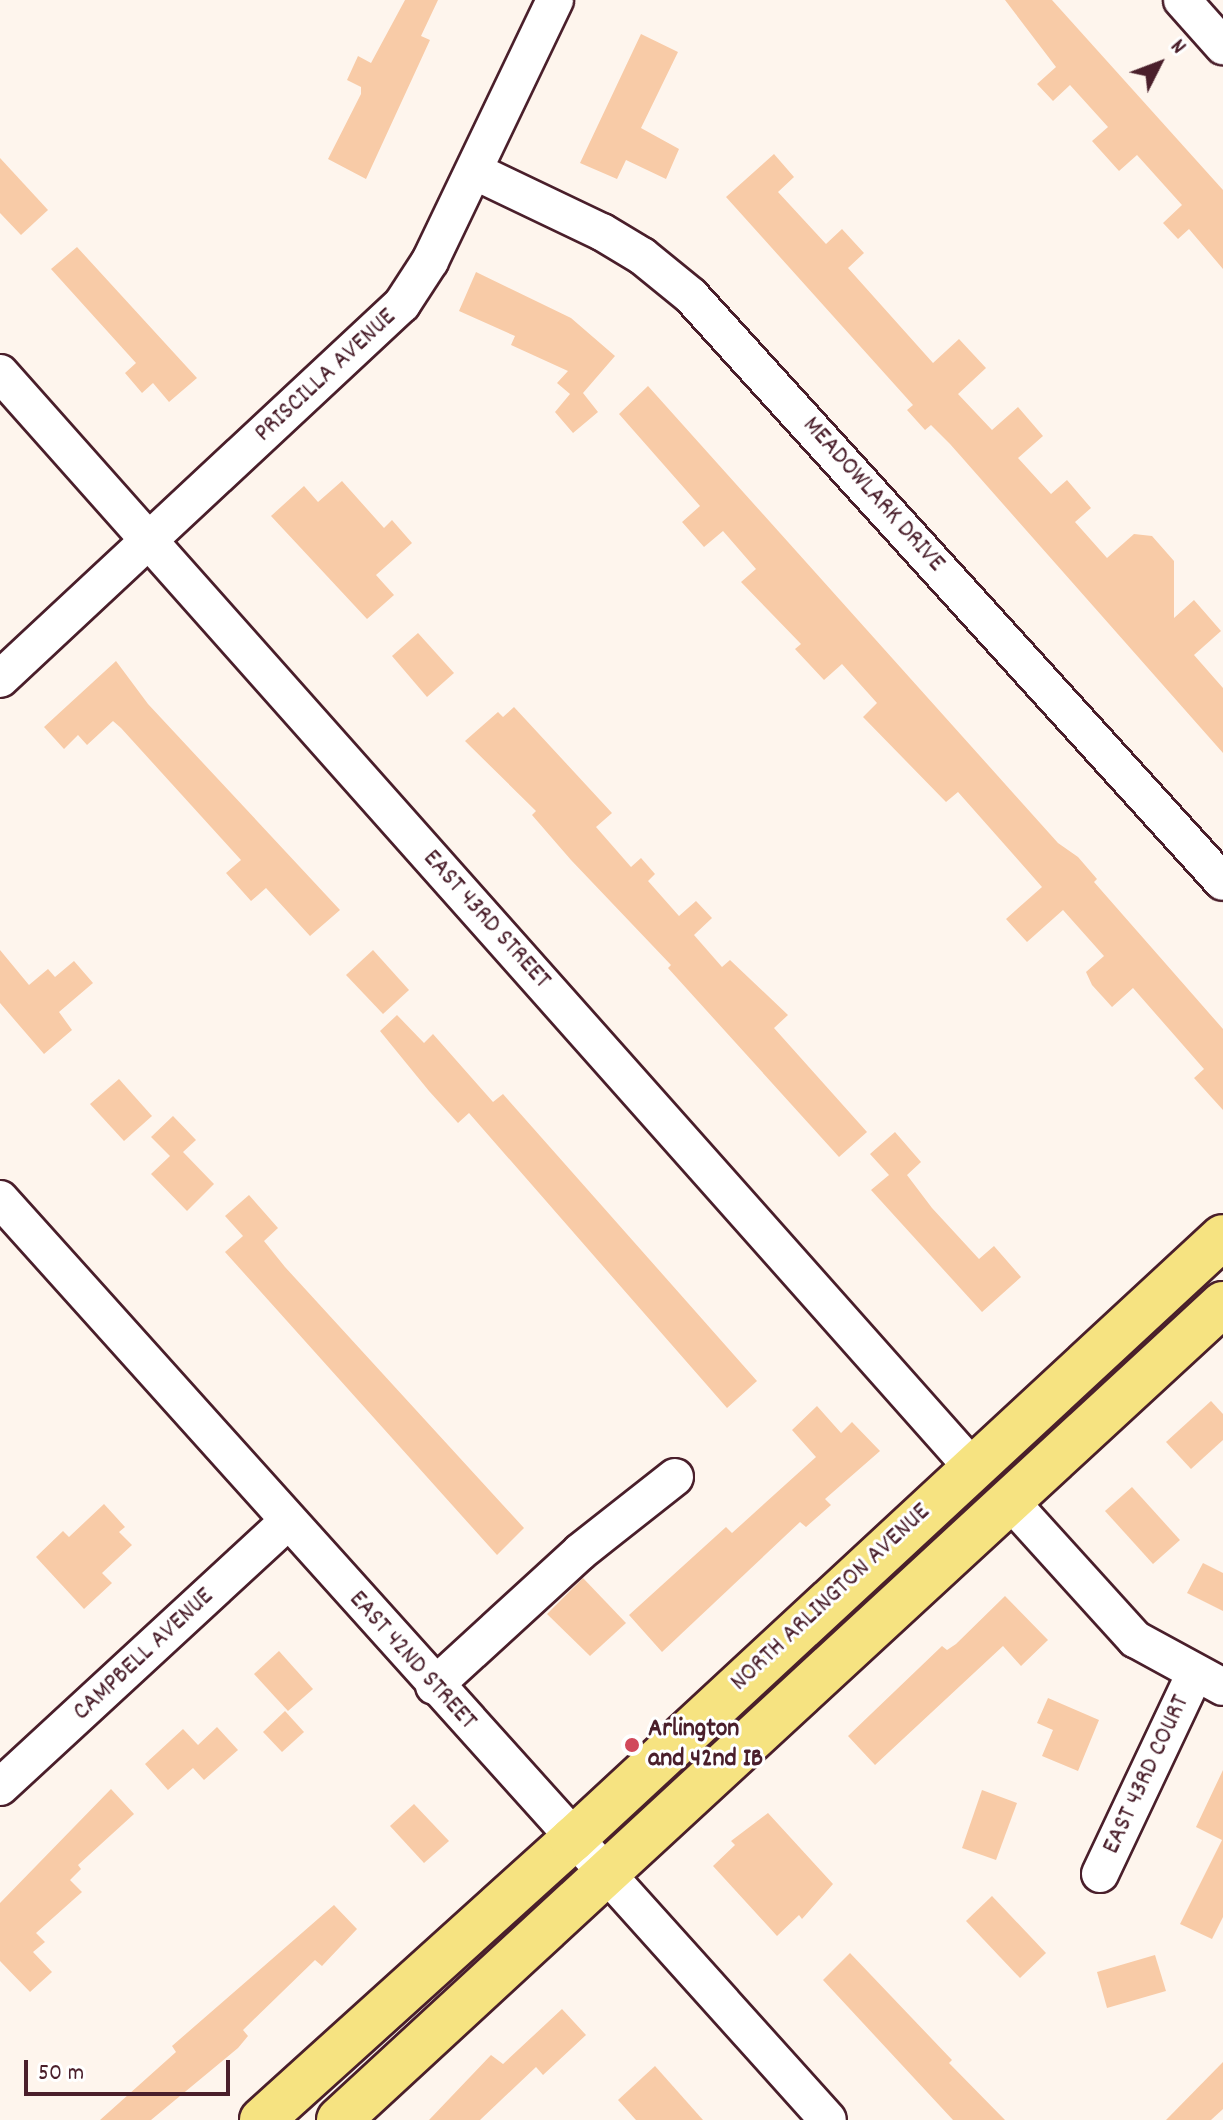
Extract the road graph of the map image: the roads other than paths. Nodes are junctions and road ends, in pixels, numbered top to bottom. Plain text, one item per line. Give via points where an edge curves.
1 (555, 0) edge
2 (1187, 2) edge
3 (1223, 46) edge
4 (474, 171) junction
5 (0, 373) edge
6 (150, 541) junction
7 (0, 679) edge
8 (1223, 882) edge
9 (0, 1199) edge
10 (1223, 1237) edge
11 (1223, 1304) edge
12 (972, 1467) junction
13 (675, 1477) dead end
14 (1009, 1500) junction
15 (287, 1522) junction
16 (1208, 1681) edge
17 (434, 1686) junction
18 (0, 1787) edge
19 (572, 1840) junction
20 (604, 1874) junction
21 (1100, 1874) dead end
22 (262, 2120) edge
23 (339, 2120) edge
24 (828, 2120) edge

1 - 4 street, PRISCILLA AVENUE
2 - 3 street
4 - 6 street, PRISCILLA AVENUE via 430,261 388,320
4 - 8 street, MEADOWLARK DRIVE via 602,232 691,296
5 - 6 street, EAST 43RD STREET
6 - 7 street, PRISCILLA AVENUE
6 - 12 street, EAST 43RD STREET
9 - 15 street, EAST 42ND STREET
10 - 12 main road, NORTH ARLINGTON AVENUE
11 - 14 main road, NORTH ARLINGTON AVENUE
12 - 19 main road, NORTH ARLINGTON AVENUE
13 - 17 street via 572,1559
14 - 16 street via 1101,1608 1144,1647
14 - 20 main road, NORTH ARLINGTON AVENUE
15 - 17 street, EAST 42ND STREET
15 - 18 street, CAMPBELL AVENUE
16 - 21 street, EAST 43RD COURT
17 - 19 street, EAST 42ND STREET
19 - 20 street, EAST 42ND STREET
19 - 22 main road, NORTH ARLINGTON AVENUE
20 - 23 main road, NORTH ARLINGTON AVENUE
20 - 24 street, EAST 42ND STREET

